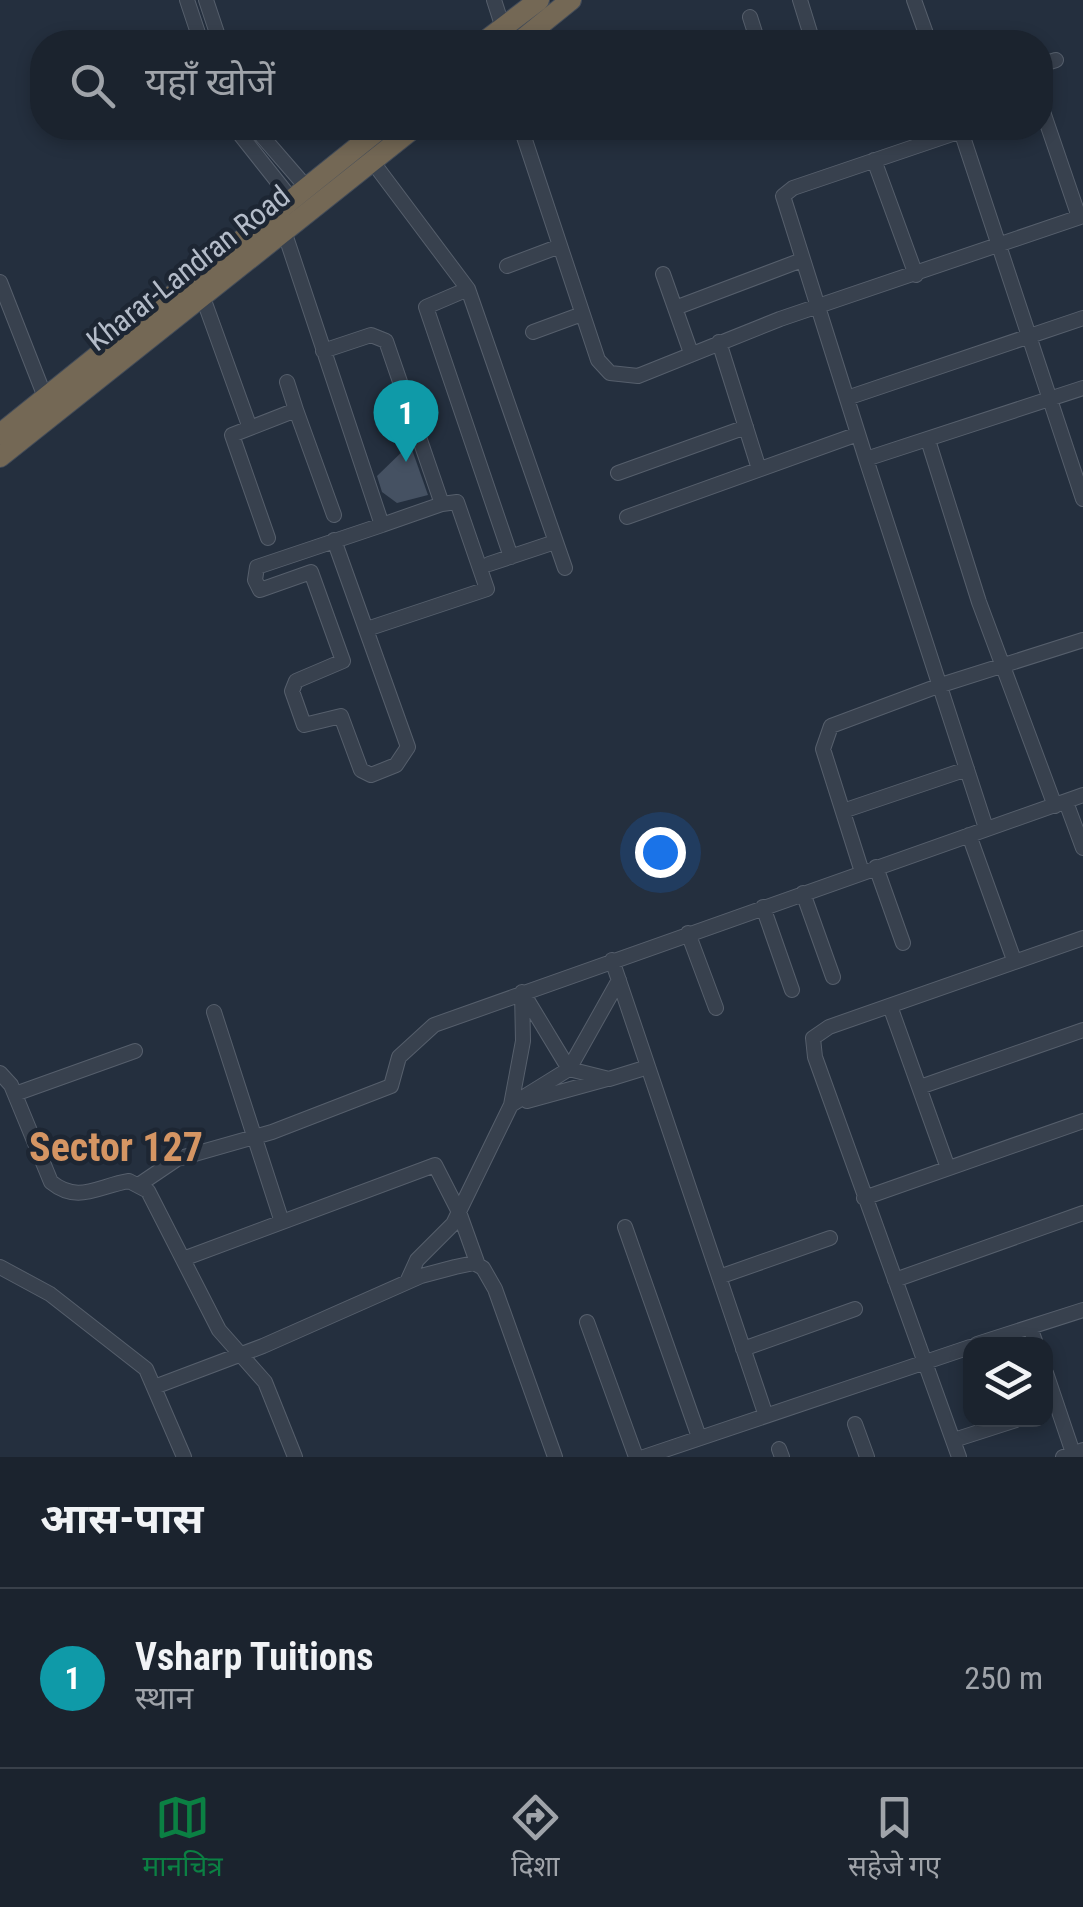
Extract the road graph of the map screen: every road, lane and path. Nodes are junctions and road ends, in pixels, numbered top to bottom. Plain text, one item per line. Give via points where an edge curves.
1 (187, 0) edge
2 (206, 0) edge
3 (494, 0) edge
4 (539, 0) edge
5 (570, 0) edge
6 (800, 0) edge
7 (914, 0) edge
8 (750, 17) dead end
9 (197, 30) edge
10 (216, 30) edge
11 (502, 30) edge
12 (754, 30) edge
13 (809, 30) edge
14 (925, 30) edge
15 (1053, 139) edge
16 (246, 140) edge
17 (263, 140) edge
18 (366, 140) edge
19 (399, 140) edge
20 (525, 140) edge
21 (929, 140) edge
22 (964, 140) edge
23 (874, 160) junction
24 (372, 161) junction
25 (300, 194) junction
26 (1081, 216) edge
27 (284, 232) junction
28 (998, 245) junction
29 (560, 246) junction
30 (802, 260) junction
31 (506, 266) dead end
32 (663, 274) dead end
33 (916, 275) junction
34 (0, 282) edge
35 (468, 289) junction
36 (202, 295) junction
37 (819, 306) junction
38 (674, 308) junction
39 (582, 314) junction
40 (1083, 318) edge
41 (534, 332) dead end
42 (1028, 337) junction
43 (718, 342) junction
44 (323, 351) junction
45 (691, 354) junction
46 (287, 382) dead end
47 (1083, 388) edge
48 (45, 397) junction
49 (846, 398) junction
50 (1047, 399) junction
51 (296, 410) junction
52 (746, 427) junction
53 (250, 428) junction
54 (0, 434) edge
55 (858, 434) junction
56 (928, 440) junction
57 (0, 457) edge
58 (866, 459) junction
59 (759, 469) junction
60 (618, 473) dead end
61 (1083, 500) edge
62 (442, 504) junction
63 (334, 514) dead end
64 (627, 517) dead end
65 (382, 524) junction
66 (268, 538) dead end
67 (334, 540) junction
68 (555, 542) junction
69 (510, 557) junction
70 (489, 564) dead end
71 (565, 568) dead end
72 (367, 629) junction
73 (1083, 640) edge
74 (1002, 666) junction
75 (938, 686) junction
76 (967, 768) junction
77 (1083, 795) edge
78 (1060, 804) junction
79 (843, 811) junction
80 (986, 828) junction
81 (969, 834) junction
82 (1083, 848) edge
83 (869, 869) junction
84 (802, 893) junction
85 (763, 907) junction
86 (688, 933) junction
87 (1083, 938) edge
88 (903, 943) dead end
89 (612, 960) junction
90 (1014, 960) junction
91 (833, 977) dead end
92 (618, 980) junction
93 (792, 990) dead end
94 (522, 992) junction
95 (890, 1006) junction
96 (716, 1008) dead end
97 (214, 1012) dead end
98 (1083, 1030) edge
99 (135, 1052) dead end
100 (648, 1067) junction
101 (568, 1069) junction
102 (0, 1073) edge
103 (609, 1078) junction
104 (920, 1087) junction
105 (15, 1094) junction
106 (511, 1105) junction
107 (1083, 1120) edge
108 (253, 1137) junction
109 (948, 1168) junction
110 (140, 1184) junction
111 (864, 1198) junction
112 (459, 1212) junction
113 (1083, 1213) edge
114 (282, 1222) junction
115 (625, 1227) dead end
116 (830, 1238) dead end
117 (183, 1259) junction
118 (478, 1265) junction
119 (0, 1267) edge
120 (719, 1277) junction
121 (895, 1280) junction
122 (407, 1282) junction
123 (855, 1309) dead end
124 (1083, 1310) edge
125 (587, 1322) dead end
126 (1030, 1326) junction
127 (999, 1337) edge
128 (1034, 1337) edge
129 (743, 1349) junction
130 (963, 1350) edge
131 (239, 1356) junction
132 (924, 1362) junction
133 (157, 1386) junction
134 (1053, 1410) edge
135 (764, 1413) junction
136 (855, 1424) dead end
137 (994, 1427) edge
138 (699, 1437) junction
139 (954, 1440) junction
140 (1073, 1454) edge
141 (184, 1457) edge
142 (295, 1457) edge
143 (555, 1457) edge
144 (636, 1457) edge
145 (644, 1457) edge
146 (867, 1457) edge
147 (959, 1457) edge

1 - 9 street
2 - 10 street
3 - 11 street
4 - 11 highway
5 - 11 highway
6 - 13 street
7 - 14 street
8 - 12 street
15 - 26 street
16 - 25 street
17 - 25 street
18 - 25 highway
19 - 24 highway, Kharar-Landran Road
20 - 29 street
21 - 23 street
22 - 28 street
23 - 30 street via 786,192 784,208
23 - 33 street
24 - 27 highway, Kharar-Landran Road
24 - 35 street
25 - 48 highway
26 - 28 street
27 - 36 highway, Kharar-Landran Road
27 - 44 street
28 - 33 street
28 - 42 street
29 - 31 street
29 - 39 street
30 - 37 street
30 - 38 street
32 - 38 street
33 - 37 street
34 - 48 street
35 - 68 street
35 - 69 street via 426,307
36 - 53 street
36 - 57 highway, Kharar-Landran Road
37 - 43 street
37 - 49 street
38 - 45 street
39 - 41 street
39 - 45 street via 598,360 610,373 638,376
40 - 42 street
42 - 49 street
42 - 50 street
43 - 45 street
43 - 52 street
44 - 62 street via 371,335 386,341
44 - 65 street
46 - 51 street
47 - 50 street
48 - 54 highway
49 - 55 street
50 - 56 street
50 - 61 street
51 - 53 street
51 - 63 street
52 - 59 street
52 - 60 street
53 - 66 street via 232,435
55 - 58 street
55 - 59 street
56 - 58 street
56 - 74 street
58 - 75 street
59 - 64 street
62 - 65 street
62 - 72 street via 457,502 487,589
65 - 67 street
67 - 72 street
67 - 72 street via 256,567 255,580 260,590 311,572 342,661 296,682 292,691 304,725 341,716 361,770 372,774 396,766 408,747
68 - 69 street
68 - 71 street
69 - 70 street
73 - 74 street
74 - 75 street
74 - 78 street
75 - 76 street
75 - 79 street via 825,733 823,749
76 - 79 street
76 - 80 street
77 - 78 street
78 - 80 street
78 - 82 street
79 - 83 street
80 - 81 street
81 - 83 street
81 - 90 street
83 - 84 street
83 - 88 street
84 - 85 street
84 - 91 street
85 - 86 street
85 - 93 street
86 - 89 street
86 - 96 street
87 - 90 street
89 - 92 street
89 - 94 street
90 - 95 street
92 - 100 street
92 - 101 street
94 - 101 street
94 - 106 street via 523,1041
94 - 108 street via 434,1025 398,1057 391,1086
95 - 104 street
95 - 111 street via 813,1038
97 - 108 street
98 - 104 street
99 - 105 street
100 - 103 street
100 - 120 street
101 - 103 street
101 - 106 street
102 - 105 street
103 - 106 street
104 - 109 street
105 - 110 street via 51,1182 61,1190 72,1196
106 - 112 street
107 - 109 street
108 - 110 street via 177,1159
108 - 114 street
109 - 111 street
110 - 117 street
111 - 121 street
112 - 114 street via 435,1164
112 - 118 street
112 - 122 street via 417,1260
113 - 121 street
114 - 117 street
115 - 138 street
116 - 120 street
117 - 131 street via 218,1330
118 - 122 street
118 - 143 street via 495,1289
119 - 133 street via 50,1294 146,1369
120 - 129 street
121 - 132 street
122 - 131 street
123 - 129 street
124 - 126 street
125 - 144 street
126 - 127 street
126 - 128 street
129 - 135 street
130 - 132 street
131 - 133 street
131 - 142 street via 266,1382
132 - 135 street
132 - 139 street
133 - 141 street
134 - 140 street
135 - 138 street
136 - 146 street
137 - 139 street
138 - 145 street
139 - 147 street

